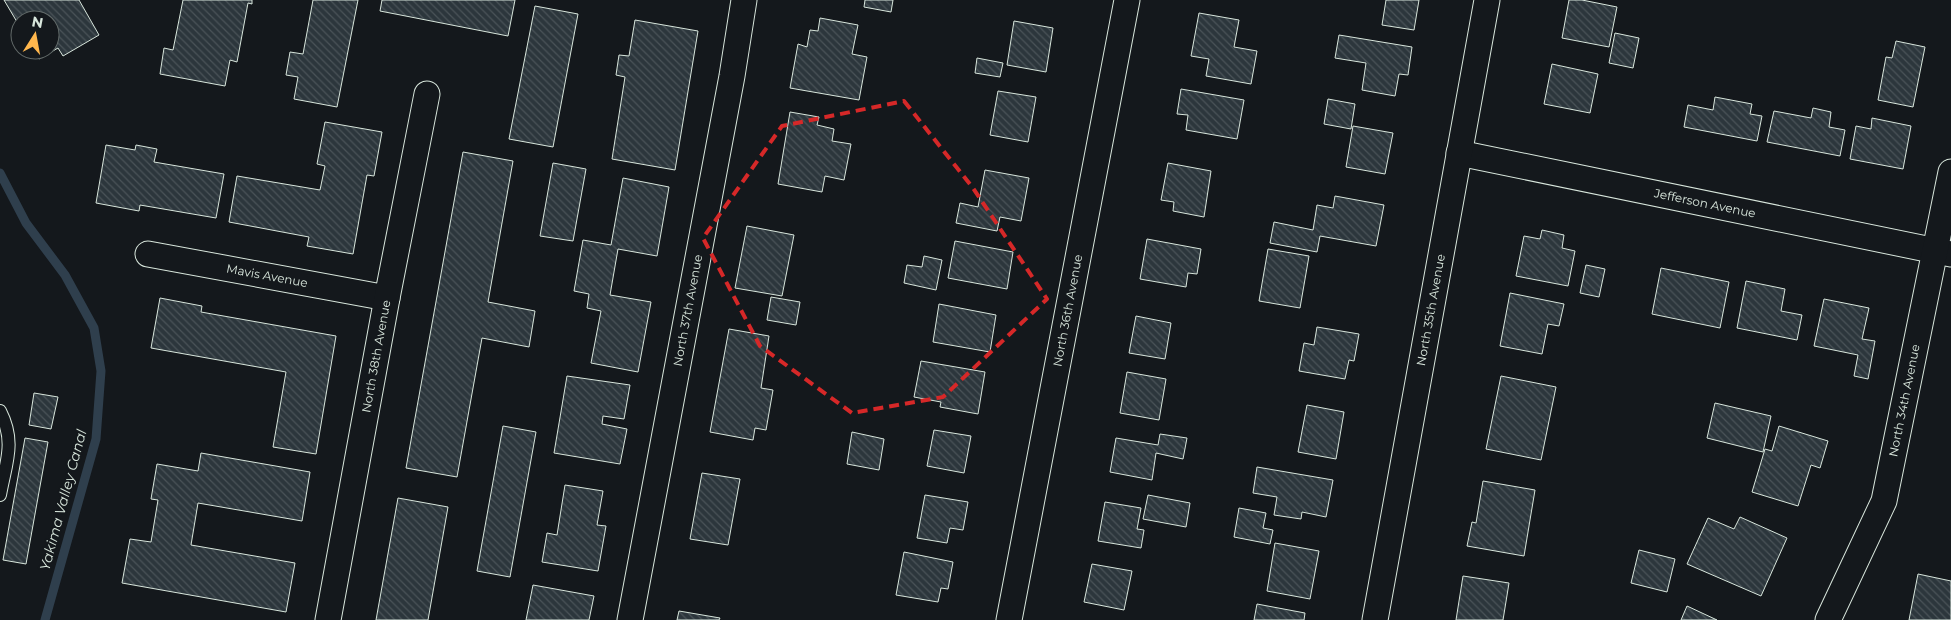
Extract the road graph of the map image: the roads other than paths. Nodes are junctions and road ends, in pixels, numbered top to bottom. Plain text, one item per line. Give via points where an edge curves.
1 (744, 0) edge
2 (1127, 0) edge
3 (1487, 0) edge
4 (427, 94) dead end
5 (1459, 153) junction
6 (1951, 172) edge
7 (1943, 252) edge
8 (148, 254) dead end
9 (387, 298) junction
10 (0, 411) edge
11 (0, 495) edge
12 (328, 620) edge
13 (630, 620) edge
14 (1009, 620) edge
15 (1375, 620) edge
16 (1828, 620) edge

1 - 13 street, North 37th Avenue
2 - 14 street, North 36th Avenue
3 - 5 street, North 35th Avenue
4 - 9 street, North 38th Avenue
5 - 7 street, Jefferson Avenue
5 - 15 street, North 35th Avenue
6 - 7 street, North 34th Avenue
7 - 16 street, North 34th Avenue via 1884,501
8 - 9 street, Mavis Avenue
9 - 12 street, North 38th Avenue
10 - 11 lane via 10,442

